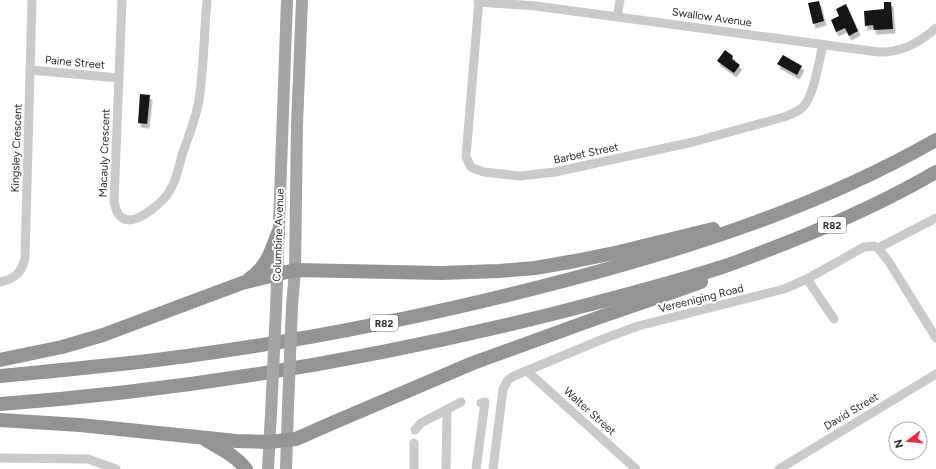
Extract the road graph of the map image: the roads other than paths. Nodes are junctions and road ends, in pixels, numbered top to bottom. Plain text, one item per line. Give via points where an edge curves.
1 (32, 0) edge
2 (122, 0) edge
3 (207, 0) edge
4 (287, 0) edge
5 (302, 0) edge
6 (620, 0) edge
7 (479, 1) edge
8 (617, 16) junction
9 (936, 28) edge
10 (823, 45) junction
11 (30, 70) junction
12 (119, 78) junction
13 (936, 140) edge
14 (936, 172) edge
15 (936, 218) edge
16 (758, 223) junction
17 (278, 233) junction
18 (878, 248) junction
19 (724, 267) junction
20 (295, 270) junction
21 (276, 274) junction
22 (807, 279) junction
23 (0, 282) edge
24 (242, 283) junction
25 (834, 319) dead end
26 (936, 338) edge
27 (0, 360) edge
28 (528, 371) junction
29 (936, 374) edge
30 (0, 376) edge
31 (460, 402) dead end
32 (481, 403) dead end
33 (0, 404) edge
34 (447, 410) junction
35 (0, 420) edge
36 (415, 430) dead end
37 (200, 437) junction
38 (286, 440) junction
39 (269, 442) junction
40 (414, 443) dead end
41 (0, 458) edge
42 (116, 469) edge
43 (246, 469) edge
44 (268, 469) edge
45 (286, 469) edge
46 (414, 469) edge
47 (446, 469) edge
48 (476, 469) edge
49 (493, 469) edge
50 (636, 469) edge
51 (779, 469) edge

1 - 11 street, Kingsley Crescent
2 - 12 street, Macauly Crescent
3 - 12 street, Macauly Crescent via 199,99 177,173 170,191 162,201 132,220 120,217 114,202
4 - 17 main road, Columbine Avenue
5 - 20 main road, Columbine Avenue
6 - 8 street
7 - 8 street, Swallow Avenue
7 - 10 street, Barbet Street via 466,156 471,166 478,170 505,175 523,176 571,170 693,142 795,112 802,108 811,94
8 - 10 street, Swallow Avenue
9 - 10 street, Swallow Avenue via 918,41 889,52
11 - 12 street, Paine Street
11 - 23 street, Kingsley Crescent via 25,258 19,273
13 - 16 highway, R82 via 852,184
14 - 19 highway, R82 via 917,184 830,226
15 - 18 street
16 - 20 highway via 718,228 619,252 535,268 499,272
16 - 30 highway, R82 via 616,267 500,297 379,324 195,355
17 - 21 main road, Columbine Avenue
17 - 24 highway via 260,271
18 - 22 street, Vereeniging Road via 864,246
18 - 26 street
19 - 33 highway, R82 via 536,318 365,356 212,382
19 - 38 highway via 679,290 467,366 296,439
20 - 21 highway
20 - 38 main road, Columbine Avenue, bridge
21 - 24 highway
21 - 39 main road, Columbine Avenue, bridge
22 - 25 street
22 - 28 street, Vereeniging Road via 784,289 638,326
24 - 27 highway via 103,335
28 - 49 street, Vereeniging Road via 514,376 503,389
28 - 50 street, Walter Street
29 - 51 street, David Street
31 - 34 street
32 - 48 street via 485,402
34 - 36 street via 420,423
34 - 47 street
35 - 37 highway via 73,424
37 - 39 highway
37 - 43 highway via 237,458
38 - 39 highway
38 - 45 main road, Columbine Avenue
39 - 44 main road, Columbine Avenue
40 - 46 street
41 - 42 street via 88,459

